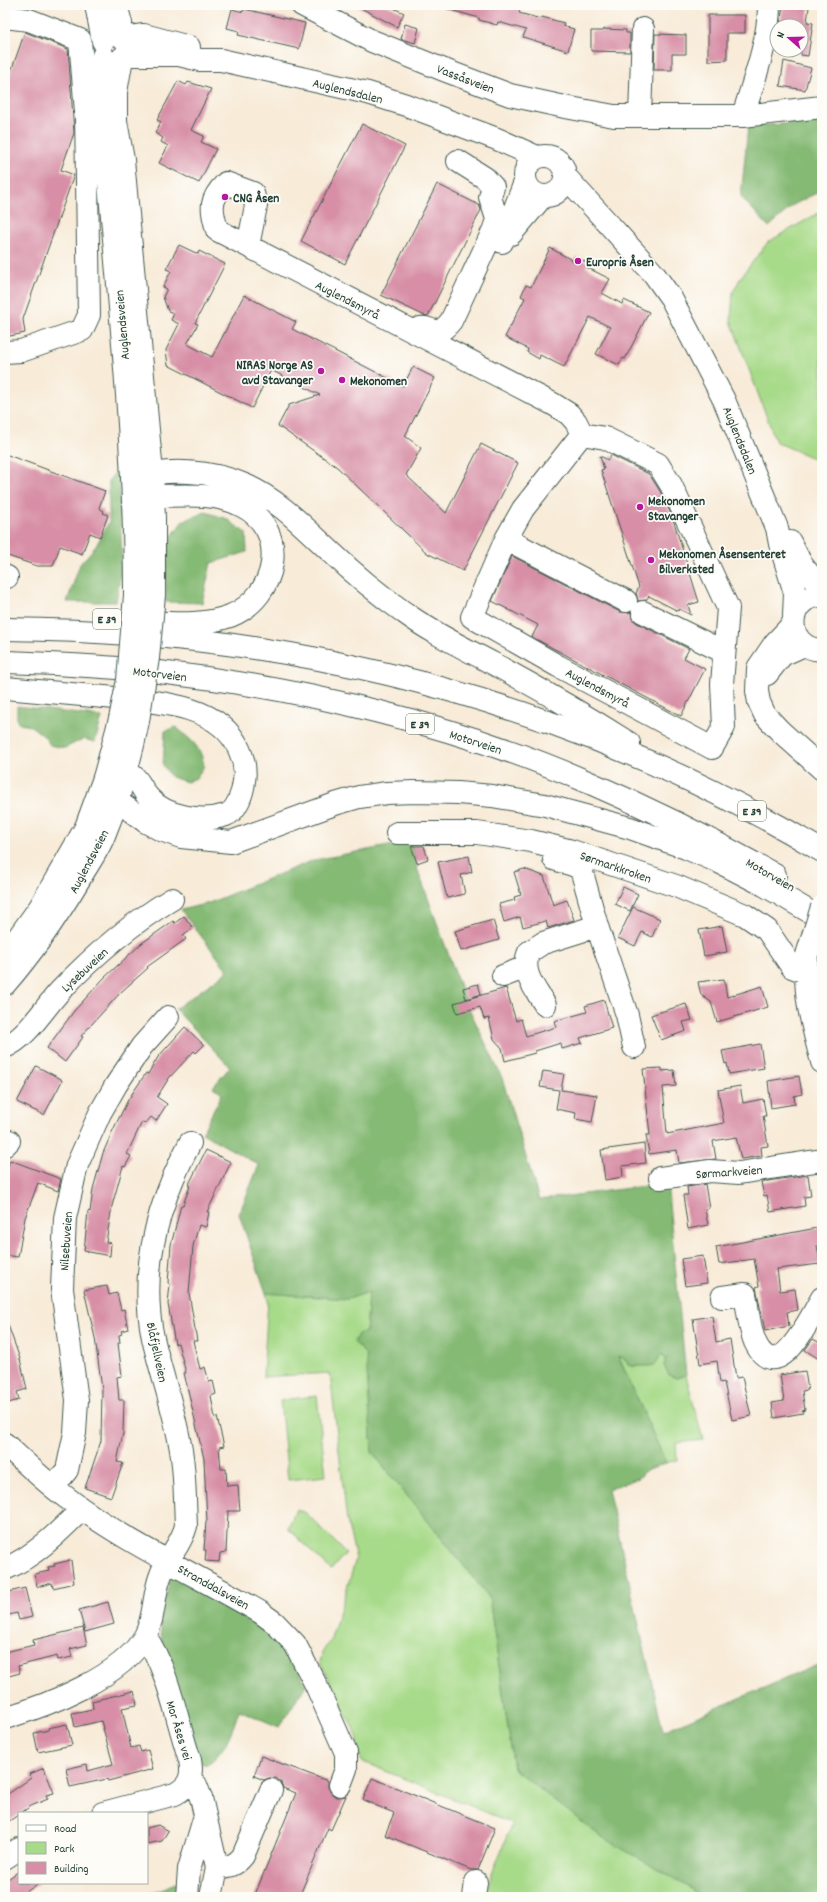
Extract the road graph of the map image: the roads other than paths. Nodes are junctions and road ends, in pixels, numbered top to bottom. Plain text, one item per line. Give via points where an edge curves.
1 (7, 5) edge
2 (96, 5) edge
3 (116, 5) edge
4 (302, 5) edge
5 (769, 5) edge
6 (5, 8) edge
7 (5, 18) edge
8 (643, 29) dead end
9 (115, 47) junction
10 (822, 107) edge
11 (640, 116) junction
12 (743, 116) junction
13 (472, 131) junction
14 (537, 157) junction
15 (458, 161) dead end
16 (525, 178) junction
17 (554, 188) junction
18 (248, 246) junction
19 (500, 248) junction
20 (413, 332) junction
21 (448, 350) junction
22 (5, 352) edge
23 (582, 434) junction
24 (142, 475) junction
25 (153, 496) junction
26 (782, 538) junction
27 (506, 539) junction
28 (822, 590) edge
29 (144, 595) junction
30 (822, 596) edge
31 (794, 620) junction
32 (5, 623) edge
33 (5, 629) edge
34 (816, 650) edge
35 (724, 652) junction
36 (5, 662) edge
37 (757, 683) junction
38 (5, 688) edge
39 (129, 720) junction
40 (822, 769) edge
41 (125, 773) junction
42 (683, 777) junction
43 (104, 778) junction
44 (116, 800) junction
45 (94, 832) junction
46 (426, 832) junction
47 (397, 833) dead end
48 (822, 851) edge
49 (172, 900) dead end
50 (822, 906) edge
51 (48, 912) junction
52 (822, 920) edge
53 (597, 926) junction
54 (5, 956) edge
55 (806, 964) junction
56 (526, 967) junction
57 (503, 976) dead end
58 (5, 984) edge
59 (545, 1005) dead end
60 (815, 1011) edge
61 (168, 1017) dead end
62 (5, 1047) edge
63 (634, 1047) dead end
64 (822, 1062) edge
65 (190, 1142) dead end
66 (822, 1160) edge
67 (660, 1178) dead end
68 (722, 1297) dead end
69 (822, 1298) edge
70 (5, 1444) edge
71 (53, 1487) junction
72 (82, 1509) junction
73 (174, 1564) junction
74 (5, 1569) edge
75 (145, 1636) junction
76 (5, 1718) edge
77 (190, 1780) junction
78 (340, 1785) dead end
79 (271, 1790) dead end
80 (107, 1812) edge
81 (205, 1818) junction
82 (18, 1850) edge
83 (5, 1858) edge
84 (216, 1867) junction
85 (187, 1897) edge
86 (211, 1897) edge

1 - 6 main road
2 - 9 main road
3 - 9 main road via 121,23
4 - 11 main road, Vassåsveien via 372,41 510,95 614,116
5 - 12 main road via 759,62
7 - 22 main road via 29,20 80,40 86,112 89,315 82,330 21,351
8 - 11 main road
9 - 13 main road, Auglendsdalen via 200,60 222,60 368,93 424,111
9 - 24 main road, Auglendsveien via 116,121 123,160
10 - 12 main road, Vassåsveien
11 - 12 main road, Vassåsveien
13 - 14 main road, Auglendsdalen
13 - 16 main road, Auglendsdalen via 503,153
14 - 16 main road via 526,167
14 - 17 main road via 543,155 556,159 564,169
15 - 20 main road via 485,178 493,187 490,197 497,219 451,321 438,331 424,327
16 - 17 main road via 532,191
16 - 19 main road
17 - 19 main road
17 - 26 main road, Auglendsdalen via 610,227 654,274 671,298 724,400
18 - 18 main road, Auglendsmyrå via 217,230 211,209 216,192 226,183 253,193 256,206
18 - 20 main road, Auglendsmyrå
19 - 21 main road
20 - 21 main road, Auglendsmyrå
21 - 23 main road, Auglendsmyrå via 553,404 573,418
23 - 27 main road, Auglendsmyrå via 522,509
23 - 35 main road, Auglendsmyrå via 605,438 658,464 671,485 728,608
24 - 25 main road, Auglendsveien
24 - 29 main road, Auglendsveien
24 - 42 main road, E 39 via 189,473 218,477 233,480 261,493 293,516 366,584 407,615 583,713
25 - 29 main road, Auglendsveien
25 - 32 main road, E 39 via 214,497 239,504 258,518 269,537 273,557 268,582 253,602 230,616 209,622 144,622 41,614
26 - 28 main road
26 - 31 main road via 794,593
27 - 35 main road
27 - 35 main road, Auglendsmyrå via 472,617 712,748 724,727
29 - 39 main road, bridge via 128,680
30 - 31 main road via 807,599 799,606
31 - 34 main road via 798,639
31 - 37 main road via 758,668
33 - 42 main road, E 39 via 95,631 189,640 253,648 359,667 504,707 599,741
34 - 37 main road via 782,655
36 - 50 main road, Motorveien / E 39 via 160,672 248,685 351,705 442,730 491,745 588,782 685,826 780,878
37 - 40 main road via 759,702 765,714
38 - 41 main road via 151,702 195,712 215,721 231,736 242,756 245,773 239,800 228,814 195,818 162,808 149,799 134,776
39 - 41 main road, Auglendsveien
39 - 43 main road, Auglendsveien
41 - 43 main road
41 - 44 main road, Auglendsveien
42 - 48 main road, E 39
43 - 44 main road
43 - 45 main road, Auglendsveien
44 - 45 main road, Auglendsveien
44 - 52 main road via 161,830 181,837 231,842 312,811 359,797 434,792 521,800 596,817 679,846 732,869
45 - 51 main road, Auglendsveien
46 - 47 main road, Sørmarkkroken
46 - 53 main road via 461,840 497,843 581,869
46 - 55 main road, Sørmarkkroken via 477,833 531,841 572,851 676,886 754,920 767,930 792,967
49 - 62 main road, Lysebuveien via 142,917 98,954 55,997 20,1039
50 - 55 main road, bridge
51 - 54 main road, Auglendsveien
51 - 58 main road, Auglendsveien via 20,968
53 - 56 main road via 535,947 529,952
53 - 63 main road
55 - 60 main road
56 - 57 main road
56 - 59 main road via 527,974
60 - 64 main road
61 - 71 main road, Nilsebuveien via 142,1046 116,1085 100,1113 77,1165 65,1218 62,1289 77,1400 76,1433 67,1470
65 - 73 main road, Blåfjellveien via 176,1169 160,1212 148,1276 153,1337 182,1456 186,1526
66 - 67 main road, Sørmarkveien via 739,1173 710,1171
68 - 69 main road via 745,1294 755,1341 762,1351 774,1357 786,1354 795,1345
70 - 71 main road, Stranddalsveien
71 - 72 main road, Stranddalsveien
72 - 73 main road, Stranddalsveien
72 - 74 main road via 61,1531
73 - 75 main road, Blåfjellveien via 160,1576 151,1621
73 - 78 main road, Stranddalsveien via 260,1612 275,1623 295,1644 346,1752 346,1769
75 - 76 main road, Blåfjellveien via 133,1651 97,1678 60,1698
75 - 77 main road, Mor Åses vei via 155,1652 190,1760
77 - 80 main road via 175,1794
77 - 81 main road via 196,1785
79 - 84 main road via 243,1856 228,1868
81 - 84 main road
81 - 85 main road via 189,1869
82 - 83 main road
84 - 86 main road

